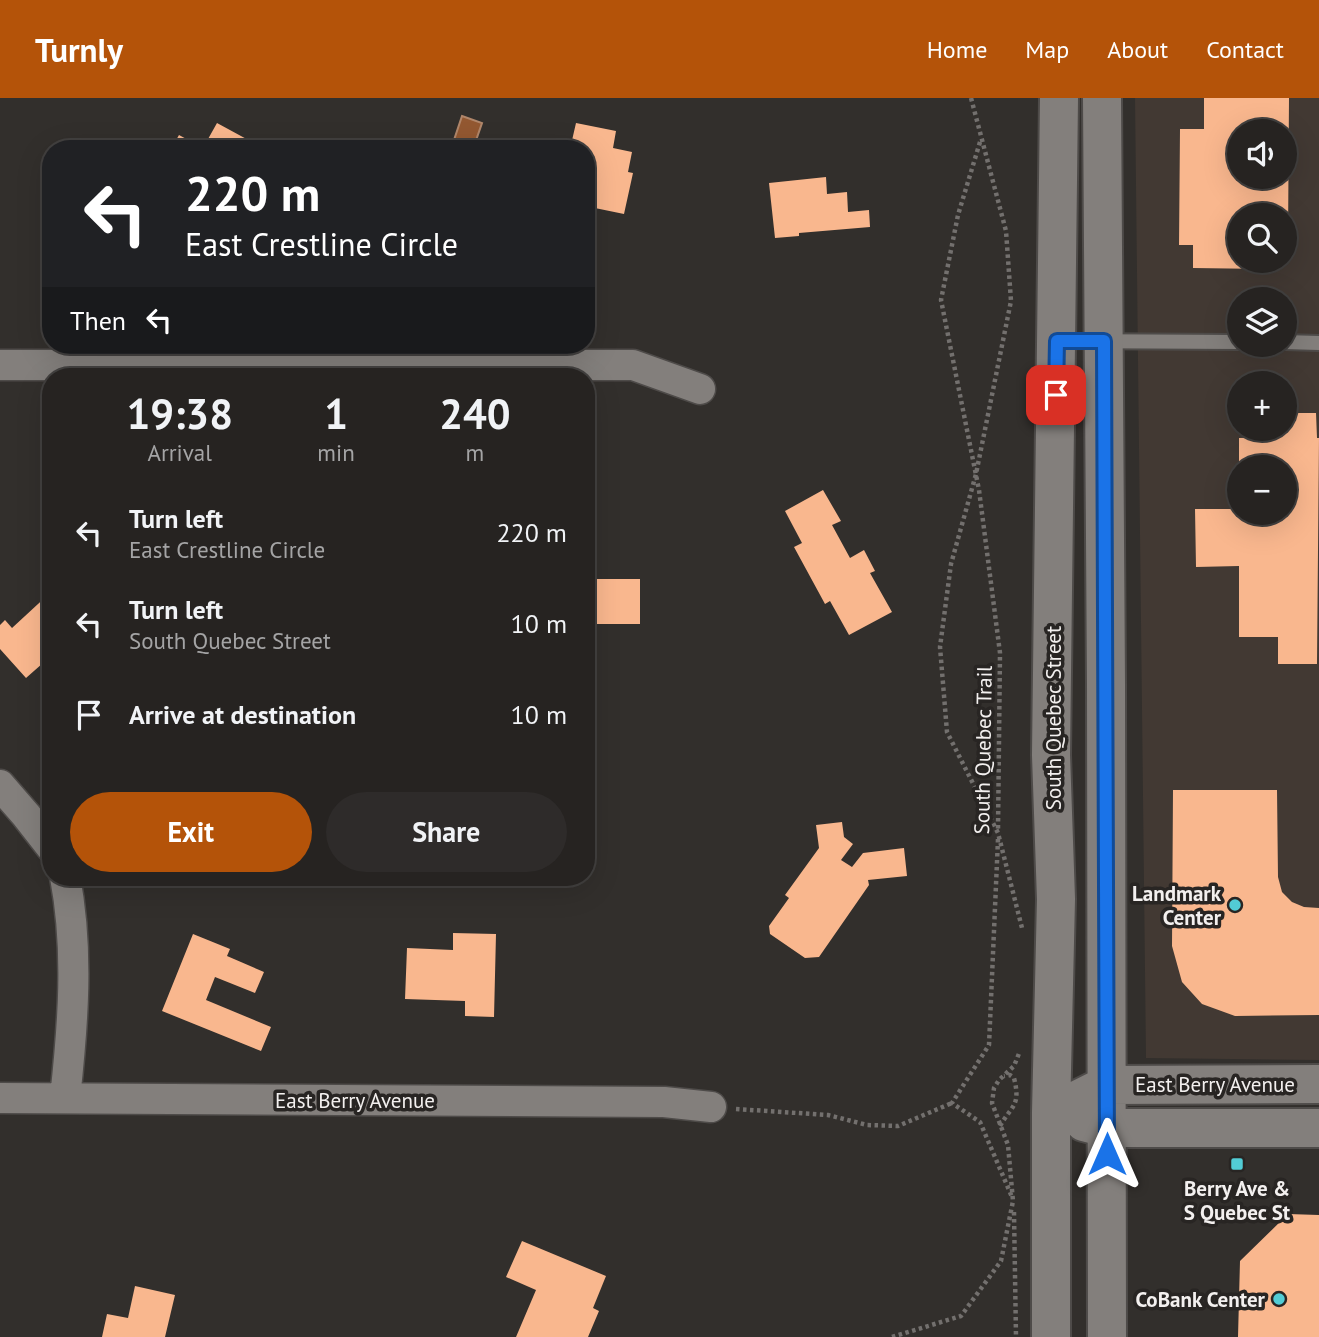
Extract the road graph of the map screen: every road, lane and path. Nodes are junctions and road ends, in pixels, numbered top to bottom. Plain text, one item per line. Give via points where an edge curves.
1 (971, 98) edge
2 (1059, 98) edge
3 (1101, 98) edge
4 (981, 142) junction
5 (1057, 341) junction
6 (1104, 341) junction
7 (1227, 342) edge
8 (1297, 342) edge
9 (1319, 343) edge
10 (0, 365) edge
11 (700, 389) dead end
12 (976, 474) junction
13 (1051, 755) junction
14 (1106, 758) junction
15 (0, 785) edge
16 (998, 833) junction
17 (42, 835) edge
18 (66, 886) edge
19 (1022, 940) dead end
20 (1024, 1041) dead end
21 (1003, 1076) junction
22 (1319, 1084) edge
23 (1107, 1085) junction
24 (0, 1098) edge
25 (65, 1098) junction
26 (952, 1103) junction
27 (710, 1107) joint
28 (1051, 1113) junction
29 (1000, 1126) junction
30 (1107, 1128) junction
31 (1319, 1128) edge
32 (1013, 1201) junction
33 (892, 1337) edge
34 (1016, 1337) edge
35 (1051, 1337) edge
36 (1107, 1337) edge

1 - 4 path
2 - 5 main road, South Quebec Street
3 - 6 main road
4 - 12 path via 1006,231 1012,301
4 - 12 path, South Quebec Trail via 958,215 941,300
5 - 6 lane
5 - 13 main road, South Quebec Street
6 - 7 lane
6 - 14 main road
8 - 9 lane
10 - 11 street via 633,365
12 - 16 path, South Quebec Trail via 1000,653
12 - 16 path via 951,564 940,647 947,732
13 - 14 main road
13 - 28 main road, South Quebec Street via 1056,899
14 - 23 main road
15 - 17 street
16 - 19 path
16 - 26 path, South Quebec Trail via 989,1045
18 - 25 street via 73,1006
20 - 21 path via 1014,1066
21 - 29 path via 994,1088 992,1103
21 - 29 path via 1014,1078 1017,1099
22 - 23 main road, East Berry Avenue
23 - 28 main road, East Berry Avenue
23 - 30 main road
24 - 25 street, East Berry Avenue
25 - 27 street, East Berry Avenue via 664,1102
26 - 27 path via 898,1126 867,1125 828,1115
26 - 32 path via 980,1122
28 - 30 main road, East Berry Avenue
28 - 35 main road, South Quebec Street
29 - 32 path via 1008,1145
30 - 31 main road, East Berry Avenue
30 - 36 main road
32 - 33 path via 1001,1261 961,1316
32 - 34 path

